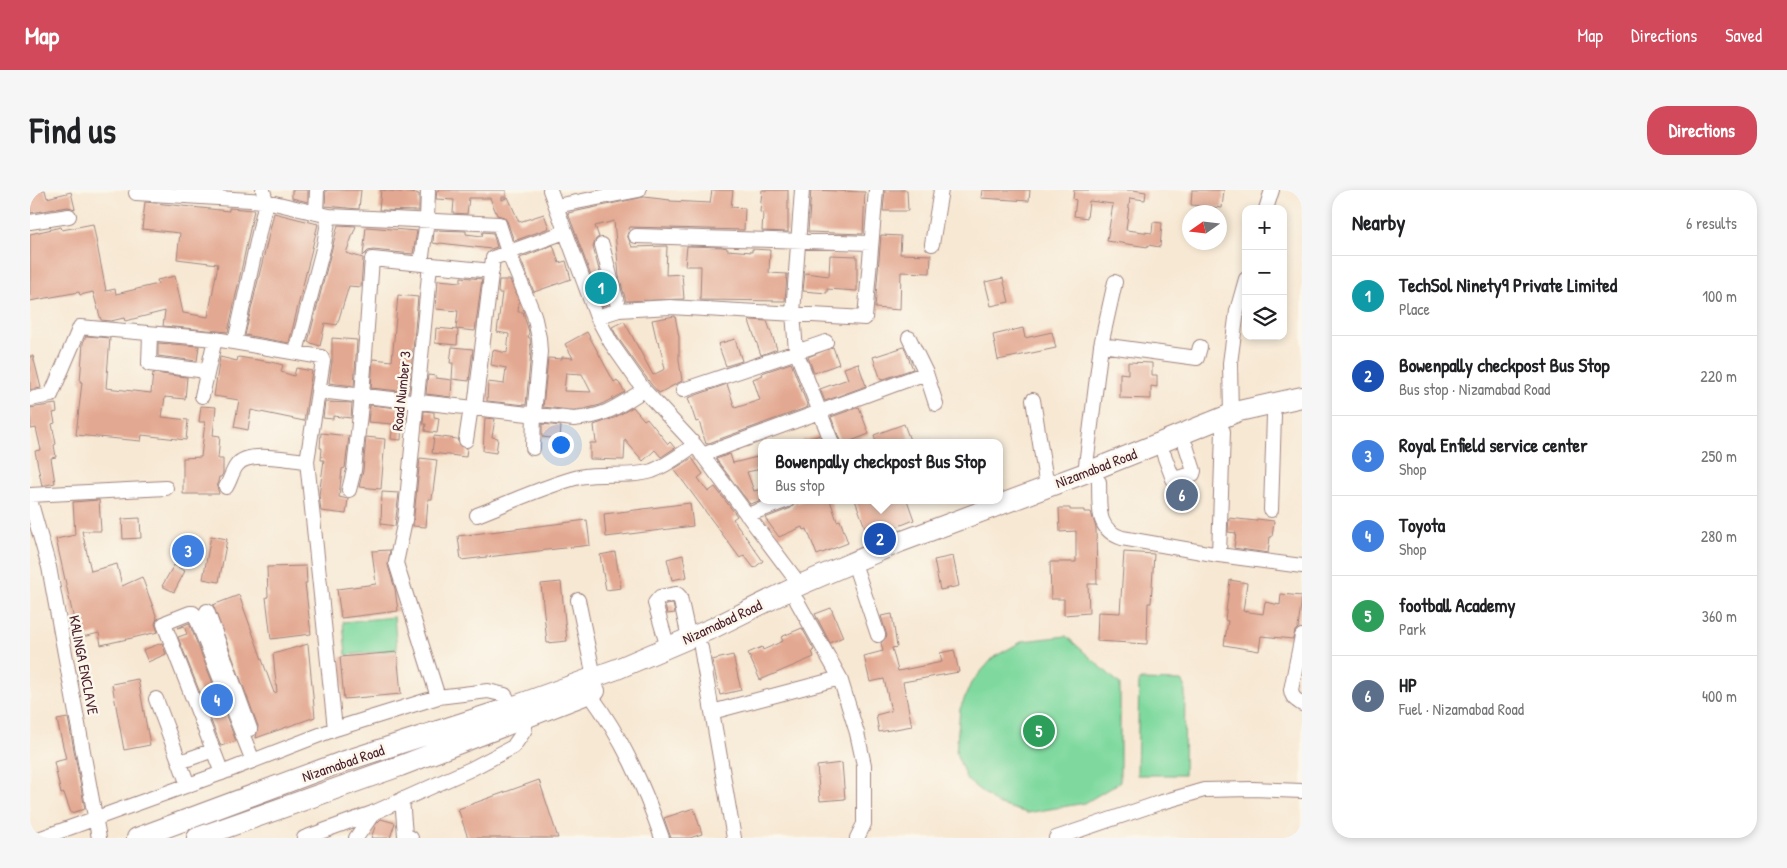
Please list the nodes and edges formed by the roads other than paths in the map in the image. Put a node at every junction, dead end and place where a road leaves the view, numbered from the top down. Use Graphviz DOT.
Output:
graph roads {
  1 [pos="317,190"];
  2 [pos="428,190"];
  3 [pos="550,190"];
  4 [pos="639,190"];
  5 [pos="802,190"];
  6 [pos="876,190"];
  7 [pos="941,190"];
  8 [pos="1272,190"];
  9 [pos="136,193"];
  10 [pos="205,194"];
  11 [pos="265,196"];
  12 [pos="1267,205"];
  13 [pos="556,206"];
  14 [pos="322,214"];
  15 [pos="70,216"];
  16 [pos="427,220"];
  17 [pos="30,222"];
  18 [pos="565,232"];
  19 [pos="636,236"];
  20 [pos="799,240"];
  21 [pos="871,243"];
  22 [pos="932,244"];
  23 [pos="602,245"];
  24 [pos="508,252"];
  25 [pos="426,264"];
  26 [pos="492,271"];
  27 [pos="1114,282"];
  28 [pos="1242,293"];
  29 [pos="619,310"];
  30 [pos="794,313"];
  31 [pos="597,317"];
  32 [pos="150,334"];
  33 [pos="909,338"];
  34 [pos="214,339"];
  35 [pos="235,342"];
  36 [pos="826,342"];
  37 [pos="1101,344"];
  38 [pos="1200,347"];
  39 [pos="796,350"];
  40 [pos="296,352"];
  41 [pos="207,371"];
  42 [pos="926,373"];
  43 [pos="319,390"];
  44 [pos="644,390"];
  45 [pos="683,390"];
  46 [pos="362,395"];
  47 [pos="202,396"];
  48 [pos="1302,397"];
  49 [pos="30,399"];
  50 [pos="1033,400"];
  51 [pos="416,402"];
  52 [pos="936,404"];
  53 [pos="473,407"];
  54 [pos="1302,410"];
  55 [pos="820,413"];
  56 [pos="534,414"];
  57 [pos="1274,415"];
  58 [pos="1227,423"];
  59 [pos="830,439"];
  60 [pos="466,440"];
  61 [pos="1186,446"];
  62 [pos="533,448"];
  63 [pos="698,450"];
  64 [pos="1164,455"];
  65 [pos="307,461"];
  66 [pos="1092,477"];
  67 [pos="226,487"];
  68 [pos="1047,487"];
  69 [pos="166,488"];
  70 [pos="349,490"];
  71 [pos="30,495"];
  72 [pos="30,500"];
  73 [pos="1003,503"];
  74 [pos="776,504"];
  75 [pos="1002,504"];
  76 [pos="1271,510"];
  77 [pos="747,514"];
  78 [pos="477,515"];
  79 [pos="1220,555"];
  80 [pos="1302,566"];
  81 [pos="858,572"];
  82 [pos="798,593"];
  83 [pos="578,600"];
  84 [pos="207,611"];
  85 [pos="878,635"];
  86 [pos="1302,636"];
  87 [pos="695,643"];
  88 [pos="668,648"];
  89 [pos="336,660"];
  90 [pos="840,678"];
  91 [pos="591,685"];
  92 [pos="438,696"];
  93 [pos="156,699"];
  94 [pos="1302,704"];
  95 [pos="520,712"];
  96 [pos="712,712"];
  97 [pos="340,727"];
  98 [pos="208,752"];
  99 [pos="256,760"];
  100 [pos="180,762"];
  101 [pos="222,773"];
  102 [pos="188,785"];
  103 [pos="1302,791"];
  104 [pos="402,800"];
  105 [pos="374,812"];
  106 [pos="96,817"];
  107 [pos="41,838"];
  108 [pos="100,838"];
  109 [pos="137,838"];
  110 [pos="197,838"];
  111 [pos="304,838"];
  112 [pos="356,838"];
  113 [pos="411,838"];
  114 [pos="662,838"];
  115 [pos="734,838"];
  116 [pos="857,838"];
  117 [pos="1056,838"];
  1 -- 14 [label="street"];
  2 -- 16 [label="street, Road Number 3"];
  3 -- 13 [label="street"];
  4 -- 13 [label="street"];
  5 -- 20 [label="street"];
  6 -- 21 [label="street"];
  7 -- 22 [label="street"];
  8 -- 12 [label="street"];
  9 -- 10 [label="street"];
  10 -- 11 [label="street"];
  11 -- 14 [label="street"];
  11 -- 35 [label="street"];
  13 -- 18 [label="street"];
  14 -- 16 [label="street"];
  14 -- 40 [label="street"];
  15 -- 17 [label="street"];
  16 -- 24 [label="street"];
  16 -- 25 [label="street, Road Number 3"];
  18 -- 24 [label="street"];
  18 -- 31 [label="street"];
  19 -- 20 [label="street"];
  20 -- 21 [label="street"];
  20 -- 30 [label="street"];
  21 -- 30 [label="street"];
  23 -- 29 [label="street"];
  24 -- 26 [label="street"];
  24 -- 56 [label="street"];
  25 -- 26 [label="street"];
  25 -- 46 [label="street"];
  25 -- 51 [label="street, Road Number 3"];
  26 -- 53 [label="street"];
  27 -- 37 [label="street"];
  28 -- 58 [label="street"];
  29 -- 30 [label="street"];
  29 -- 31 [label="street"];
  30 -- 39 [label="street"];
  31 -- 44 [label="street"];
  32 -- 34 [label="street"];
  32 -- 41 [label="street"];
  32 -- 49 [label="street"];
  33 -- 42 [label="street"];
  34 -- 35 [label="street"];
  34 -- 41 [label="street"];
  35 -- 40 [label="street"];
  36 -- 39 [label="street"];
  37 -- 38 [label="street"];
  37 -- 66 [label="street"];
  39 -- 45 [label="street"];
  39 -- 55 [label="street"];
  40 -- 43 [label="street"];
  41 -- 47 [label="street"];
  42 -- 52 [label="street"];
  42 -- 55 [label="street"];
  43 -- 46 [label="street"];
  43 -- 65 [label="street"];
  44 -- 56 [label="street"];
  44 -- 63 [label="street"];
  46 -- 51 [label="street"];
  46 -- 70 [label="street"];
  48 -- 58 [label="highway, Nizamabad Road"];
  50 -- 68 [label="street"];
  51 -- 53 [label="street"];
  51 -- 92 [label="street, Road Number 3"];
  53 -- 56 [label="street"];
  53 -- 60 [label="street"];
  54 -- 57 [label="highway, Nizamabad Road"];
  55 -- 59 [label="street"];
  55 -- 63 [label="street"];
  56 -- 62 [label="street"];
  57 -- 58 [label="highway, Nizamabad Road"];
  57 -- 76 [label="street"];
  58 -- 61 [label="highway, Nizamabad Road"];
  58 -- 66 [label="highway, Nizamabad Road"];
  58 -- 79 [label="street"];
  61 -- 64 [label="highway, Nizamabad Road"];
  61 -- 64 [label="street"];
  63 -- 77 [label="street"];
  63 -- 78 [label="street"];
  64 -- 66 [label="highway, Nizamabad Road"];
  65 -- 67 [label="street"];
  65 -- 97 [label="street"];
  66 -- 68 [label="highway, Nizamabad Road"];
  66 -- 79 [label="street"];
  66 -- 81 [label="highway, Nizamabad Road"];
  68 -- 73 [label="highway, Nizamabad Road"];
  69 -- 71 [label="street"];
  72 -- 106 [label="street, KALINGA ENCLAVE"];
  74 -- 77 [label="street"];
  75 -- 82 [label="highway, Nizamabad Road"];
  77 -- 82 [label="street"];
  79 -- 80 [label="street"];
  81 -- 82 [label="highway, Nizamabad Road"];
  81 -- 85 [label="street"];
  82 -- 87 [label="highway, Nizamabad Road"];
  82 -- 90 [label="street"];
  83 -- 91 [label="street"];
  84 -- 99 [label="street"];
  86 -- 94 [label="street"];
  87 -- 88 [label="highway, Nizamabad Road"];
  87 -- 88 [label="street"];
  87 -- 91 [label="highway, Nizamabad Road"];
  87 -- 96 [label="street"];
  88 -- 91 [label="highway, Nizamabad Road"];
  89 -- 97 [label="street"];
  90 -- 96 [label="street"];
  90 -- 116 [label="street"];
  91 -- 95 [label="highway, Nizamabad Road"];
  91 -- 114 [label="street"];
  92 -- 95 [label="street"];
  92 -- 97 [label="street"];
  93 -- 100 [label="street"];
  95 -- 104 [label="street"];
  95 -- 109 [label="highway, Nizamabad Road"];
  95 -- 110 [label="highway, Nizamabad Road"];
  96 -- 115 [label="street"];
  97 -- 99 [label="street"];
  98 -- 100 [label="street"];
  99 -- 101 [label="street"];
  99 -- 101 [label="street"];
  100 -- 102 [label="street"];
  101 -- 102 [label="street"];
  102 -- 106 [label="street"];
  103 -- 117 [label="street"];
  104 -- 105 [label="street"];
  104 -- 113 [label="street"];
  105 -- 111 [label="street"];
  105 -- 112 [label="street"];
  106 -- 107 [label="street"];
  106 -- 108 [label="street, KALINGA ENCLAVE"];
}
